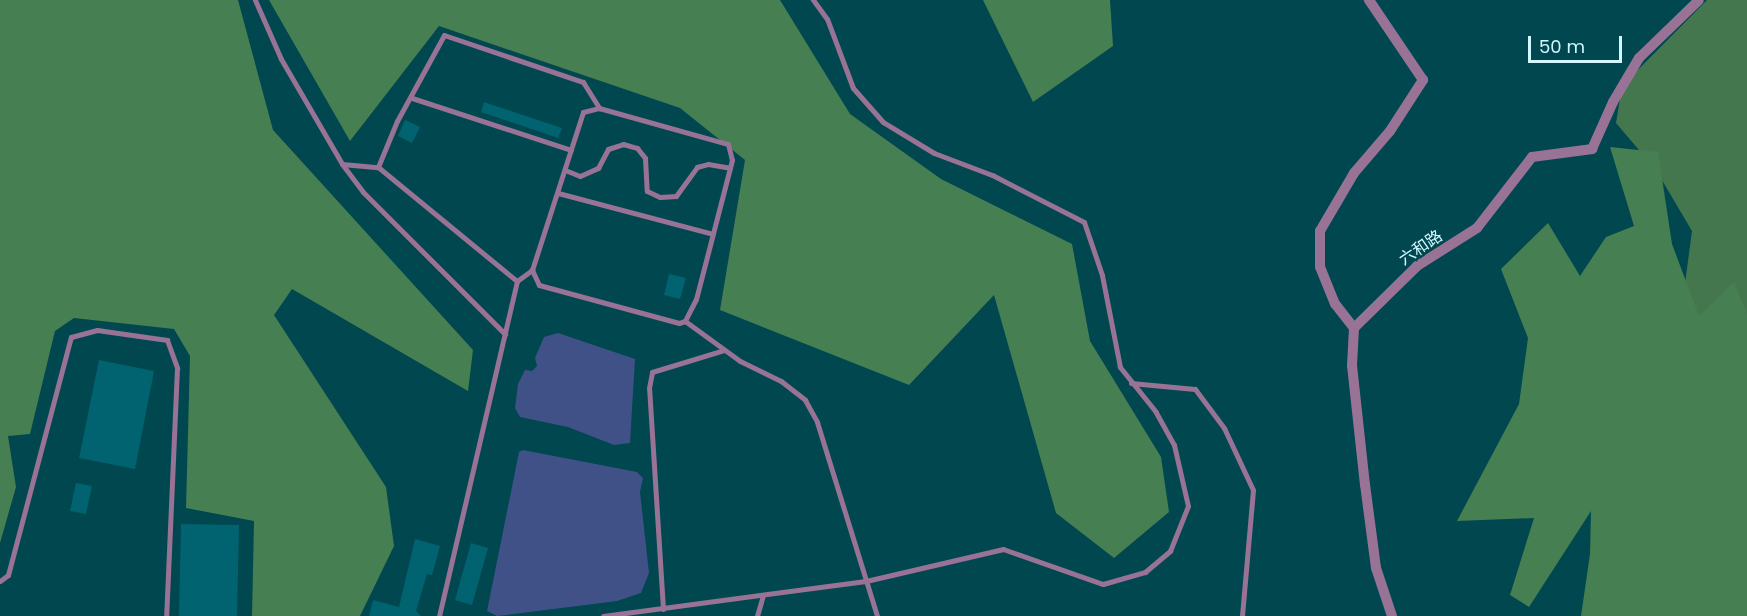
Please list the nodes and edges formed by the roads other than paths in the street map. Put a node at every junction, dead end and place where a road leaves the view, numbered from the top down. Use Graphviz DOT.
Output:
graph roads {
  1 [pos="255,0"];
  2 [pos="813,0"];
  3 [pos="1369,0"];
  4 [pos="1698,0"];
  5 [pos="412,98"];
  6 [pos="599,108"];
  7 [pos="571,150"];
  8 [pos="342,164"];
  9 [pos="378,167"];
  10 [pos="730,168"];
  11 [pos="565,170"];
  12 [pos="558,193"];
  13 [pos="713,234"];
  14 [pos="532,270"];
  15 [pos="517,281"];
  16 [pos="686,321"];
  17 [pos="1354,328"];
  18 [pos="505,334"];
  19 [pos="724,350"];
  20 [pos="1131,383"];
  21 [pos="0,581"];
  22 [pos="866,581"];
  23 [pos="763,595"];
  24 [pos="663,609"];
  25 [pos="166,616"];
  26 [pos="439,616"];
  27 [pos="603,616"];
  28 [pos="758,616"];
  29 [pos="877,616"];
  30 [pos="1242,616"];
  31 [pos="1392,616"];
  1 -- 8 [label="lane"];
  2 -- 20 [label="lane"];
  3 -- 17 [label="street"];
  4 -- 17 [label="street, 六和路"];
  5 -- 6 [label="lane"];
  5 -- 7 [label="lane"];
  5 -- 9 [label="lane"];
  6 -- 7 [label="lane"];
  6 -- 10 [label="lane"];
  7 -- 11 [label="lane"];
  8 -- 9 [label="lane"];
  8 -- 18 [label="lane"];
  9 -- 15 [label="lane"];
  10 -- 11 [label="lane"];
  10 -- 13 [label="lane"];
  11 -- 12 [label="lane"];
  12 -- 13 [label="lane"];
  12 -- 14 [label="lane"];
  13 -- 16 [label="lane"];
  14 -- 15 [label="lane"];
  14 -- 16 [label="lane"];
  15 -- 18 [label="lane"];
  16 -- 19 [label="lane"];
  17 -- 31 [label="street"];
  18 -- 26 [label="lane"];
  19 -- 22 [label="lane"];
  19 -- 24 [label="lane"];
  20 -- 22 [label="lane"];
  20 -- 30 [label="lane"];
  21 -- 25 [label="lane"];
  22 -- 23 [label="lane"];
  22 -- 29 [label="lane"];
  23 -- 24 [label="lane"];
  23 -- 28 [label="lane"];
  24 -- 27 [label="lane"];
}
